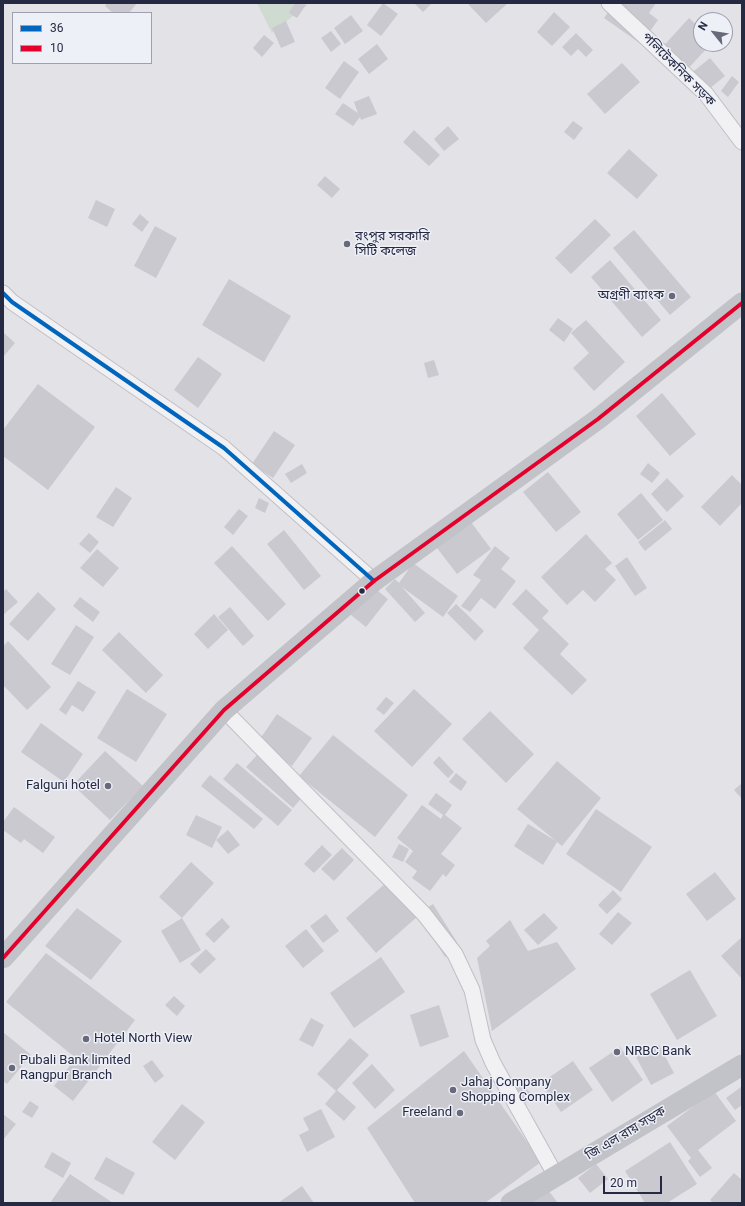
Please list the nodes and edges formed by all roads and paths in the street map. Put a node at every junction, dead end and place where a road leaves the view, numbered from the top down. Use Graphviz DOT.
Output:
graph roads {
  1 [pos="609,3"];
  2 [pos="742,142"];
  3 [pos="3,293"];
  4 [pos="742,303"];
  5 [pos="374,581"];
  6 [pos="224,710"];
  7 [pos="3,958"];
  8 [pos="742,1065"];
  9 [pos="556,1176"];
  10 [pos="511,1203"];
  1 -- 2 [label="street, পলিটেকনিক সড়ক"];
  3 -- 5 [label="street"];
  4 -- 5 [label="main road"];
  5 -- 6 [label="main road"];
  6 -- 7 [label="main road"];
  6 -- 9 [label="street"];
  8 -- 9 [label="main road, জি এল রায় সড়ক"];
  9 -- 10 [label="main road, জি এল রায় সড়ক"];
}
